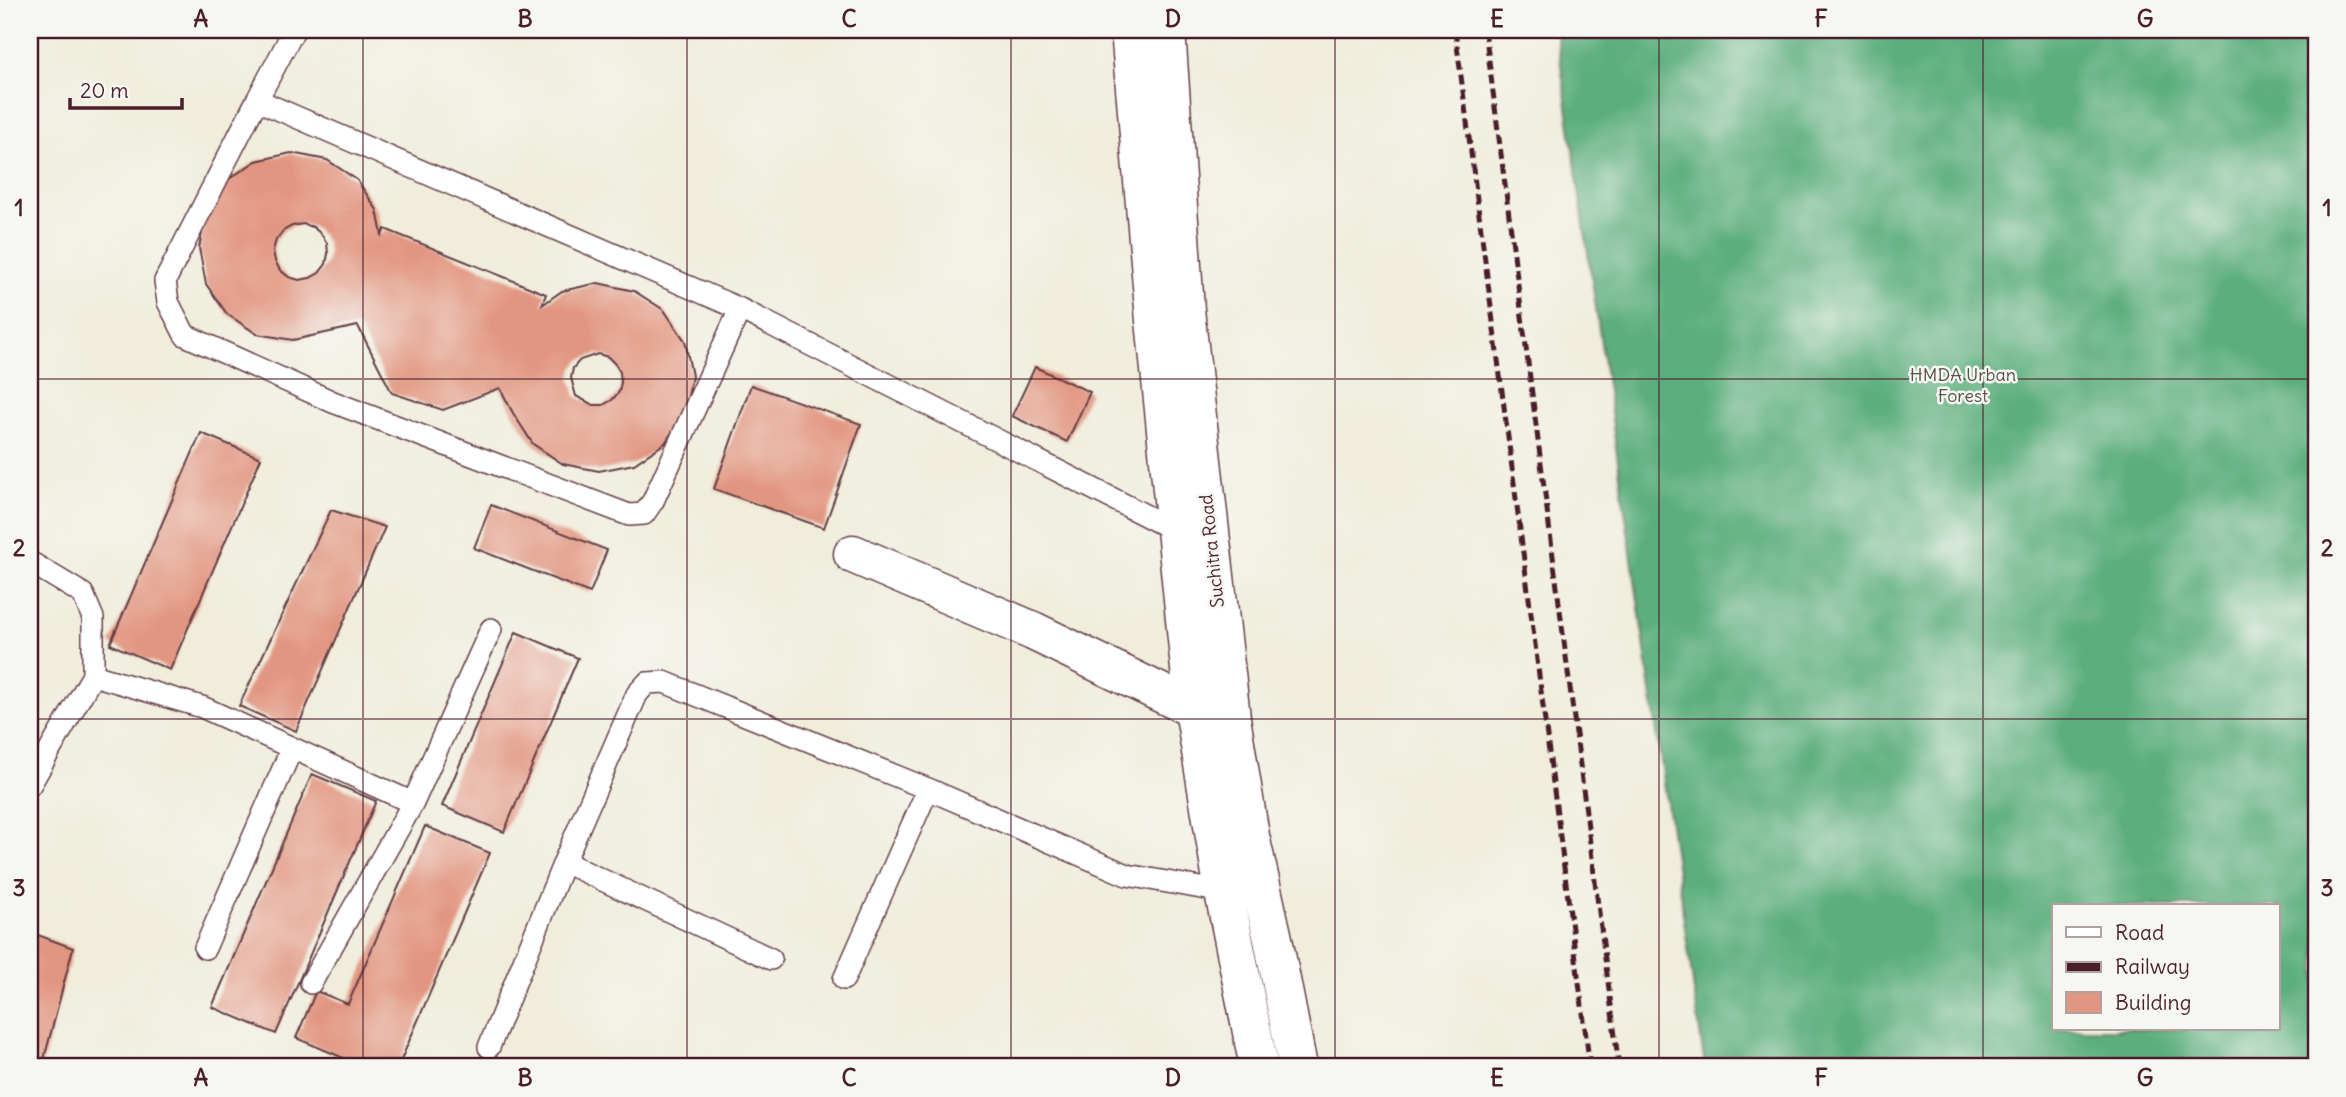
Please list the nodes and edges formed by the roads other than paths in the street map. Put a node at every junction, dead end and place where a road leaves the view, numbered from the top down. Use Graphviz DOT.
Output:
graph roads {
  1 [pos="294,30"];
  2 [pos="1130,30"];
  3 [pos="1166,30"];
  4 [pos="257,100"];
  5 [pos="740,309"];
  6 [pos="1178,532"];
  7 [pos="853,554"];
  8 [pos="30,562"];
  9 [pos="491,629"];
  10 [pos="93,675"];
  11 [pos="1194,709"];
  12 [pos="292,748"];
  13 [pos="30,785"];
  14 [pos="928,789"];
  15 [pos="413,803"];
  16 [pos="564,862"];
  17 [pos="1224,892"];
  18 [pos="205,948"];
  19 [pos="771,959"];
  20 [pos="845,979"];
  21 [pos="312,983"];
  22 [pos="489,1047"];
  23 [pos="1259,1067"];
  24 [pos="1298,1067"];
  1 -- 4 [label="lane"];
  2 -- 6 [label="main road, Suchitra Road"];
  3 -- 24 [label="main road, Suchitra Road"];
  4 -- 5 [label="lane"];
  4 -- 5 [label="lane"];
  5 -- 6 [label="lane"];
  6 -- 11 [label="main road, Suchitra Road"];
  7 -- 11 [label="main road"];
  8 -- 10 [label="lane"];
  9 -- 15 [label="lane"];
  10 -- 12 [label="lane"];
  10 -- 13 [label="lane"];
  11 -- 17 [label="main road, Suchitra Road"];
  12 -- 15 [label="lane"];
  12 -- 18 [label="lane"];
  14 -- 16 [label="lane"];
  14 -- 17 [label="lane"];
  14 -- 20 [label="lane"];
  15 -- 21 [label="lane"];
  16 -- 19 [label="lane"];
  16 -- 22 [label="lane"];
  17 -- 23 [label="main road, Suchitra Road"];
}
